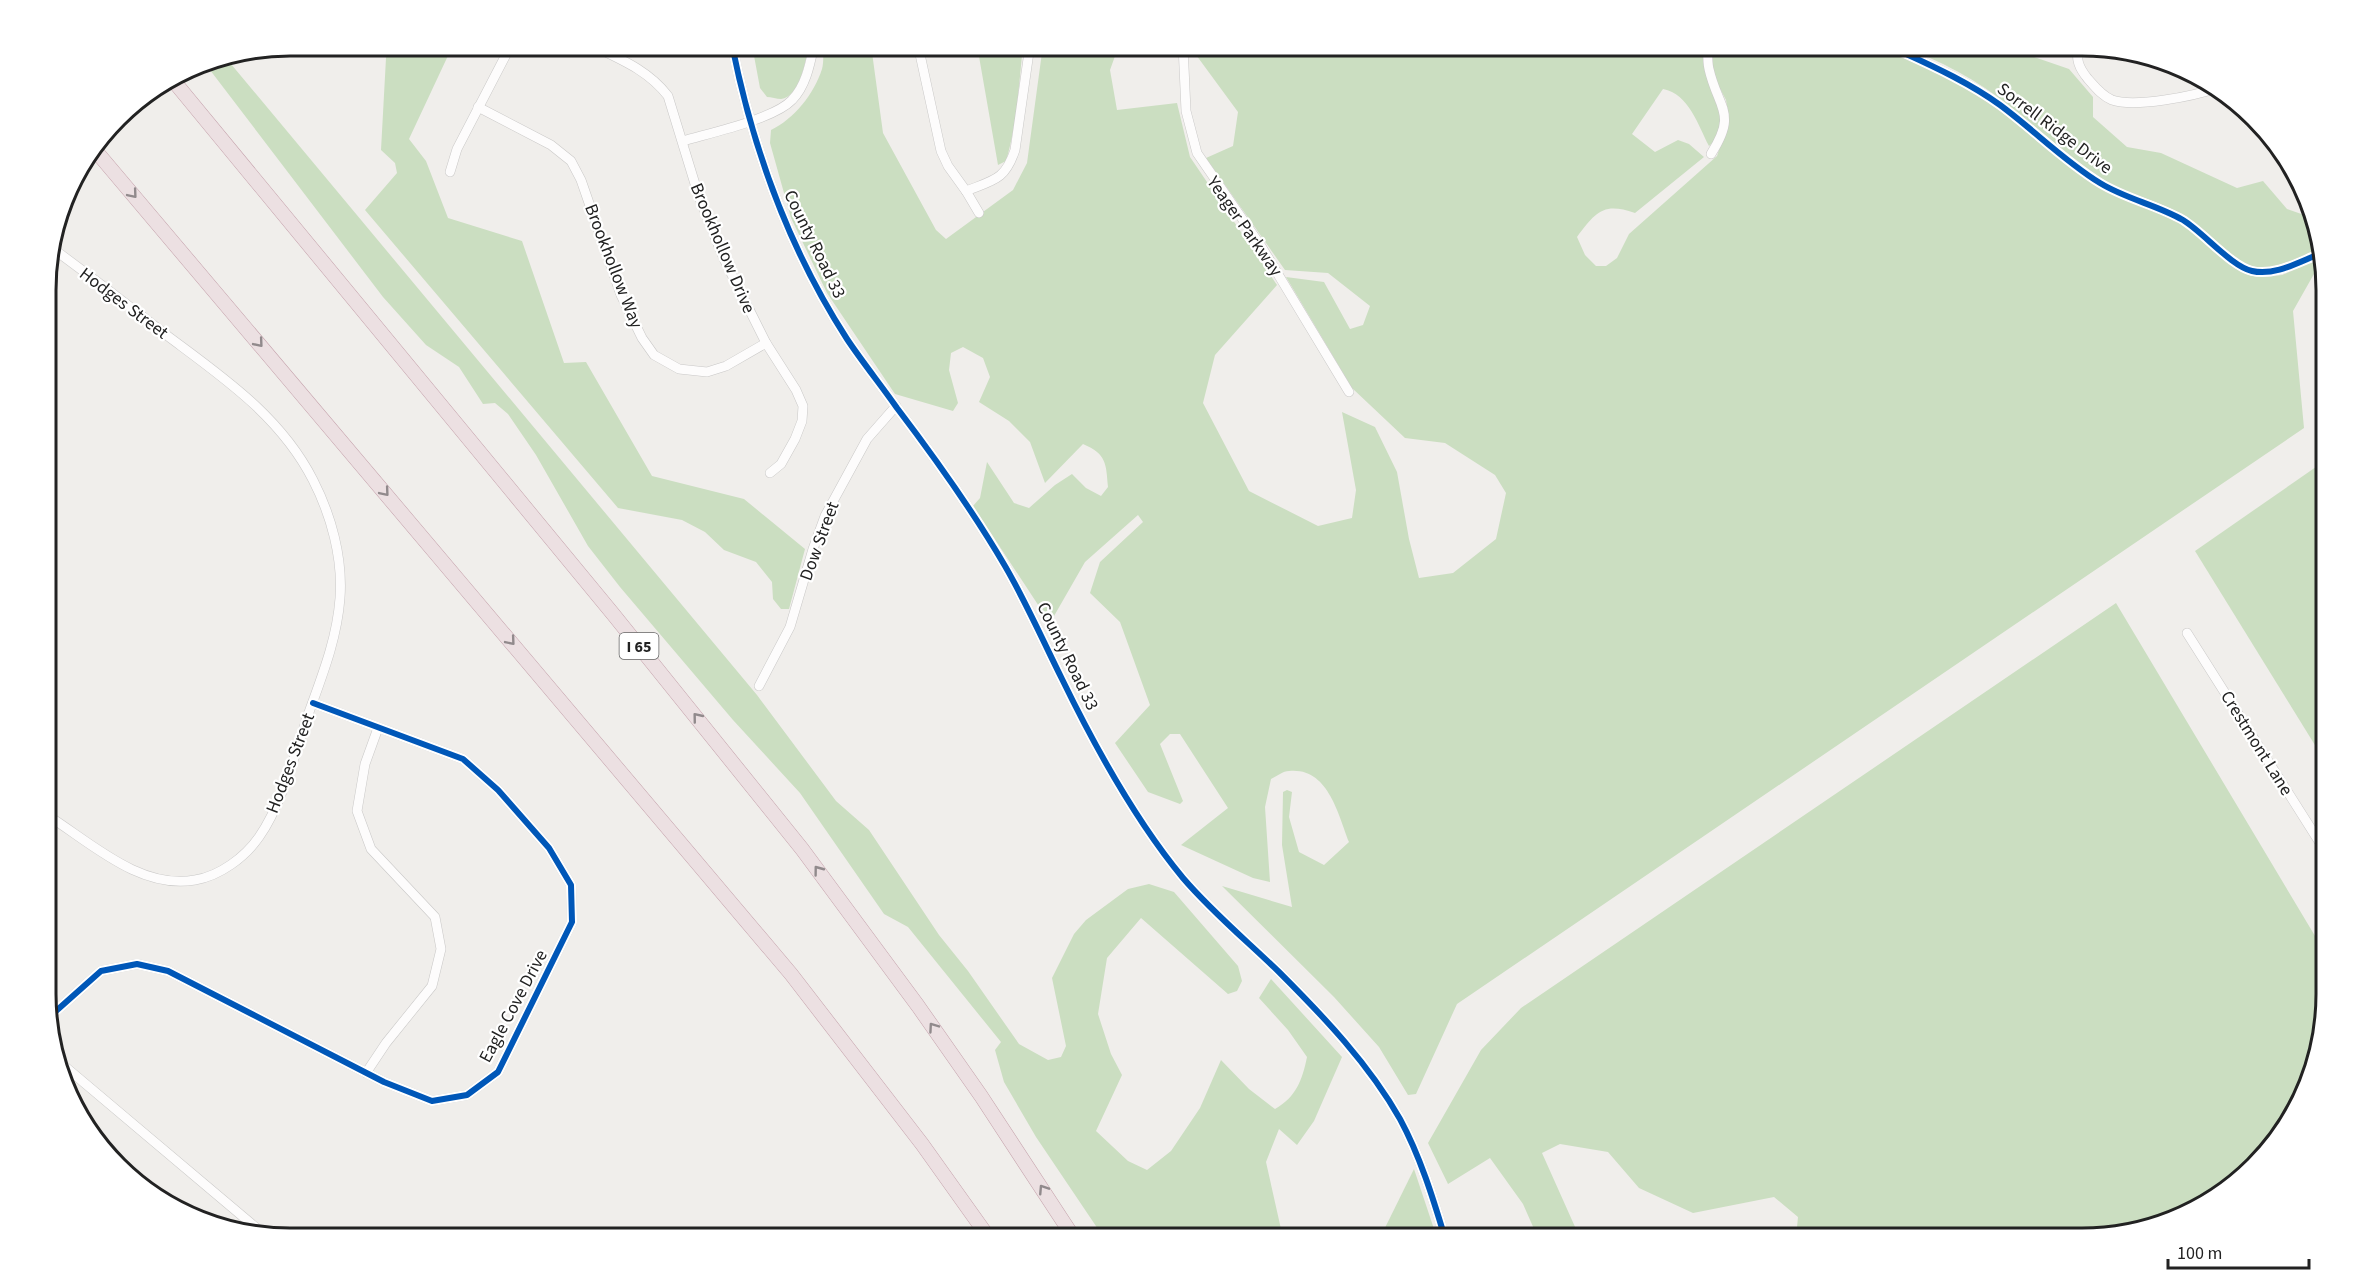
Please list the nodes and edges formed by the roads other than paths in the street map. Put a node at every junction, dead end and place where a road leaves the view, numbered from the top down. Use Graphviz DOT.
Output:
graph roads {
  1 [pos="505,56"];
  2 [pos="613,56"];
  3 [pos="735,56"];
  4 [pos="811,56"];
  5 [pos="920,56"];
  6 [pos="1028,56"];
  7 [pos="1184,56"];
  8 [pos="1708,56"];
  9 [pos="1910,56"];
  10 [pos="2078,56"];
  11 [pos="177,85"];
  12 [pos="2206,92"];
  13 [pos="478,106"];
  14 [pos="751,120"];
  15 [pos="683,141"];
  16 [pos="1711,154"];
  17 [pos="99,155"];
  18 [pos="450,172"];
  19 [pos="966,191"];
  20 [pos="979,213"];
  21 [pos="59,253"];
  22 [pos="2314,256"];
  23 [pos="766,343"];
  24 [pos="1350,392"];
  25 [pos="896,406"];
  26 [pos="770,473"];
  27 [pos="2187,633"];
  28 [pos="759,686"];
  29 [pos="313,703"];
  30 [pos="378,728"];
  31 [pos="56,820"];
  32 [pos="2316,837"];
  33 [pos="56,1011"];
  34 [pos="69,1070"];
  35 [pos="366,1073"];
  36 [pos="252,1224"];
  37 [pos="982,1228"];
  38 [pos="1067,1228"];
  39 [pos="1442,1228"];
  1 -- 13 [label="street"];
  2 -- 15 [label="street, Brookhollow Drive"];
  3 -- 14 [label="street, County Road 33"];
  4 -- 14 [label="street"];
  5 -- 19 [label="street"];
  6 -- 19 [label="street"];
  7 -- 24 [label="street, Yeager Parkway"];
  8 -- 16 [label="street"];
  9 -- 22 [label="street, Sorrell Ridge Drive"];
  10 -- 12 [label="street"];
  38 -- 11 [label="highway, I 65, one-way"];
  13 -- 18 [label="street"];
  13 -- 23 [label="street, Brookhollow Way"];
  14 -- 15 [label="street"];
  14 -- 25 [label="street, County Road 33"];
  15 -- 23 [label="street, Brookhollow Drive"];
  17 -- 37 [label="highway, one-way"];
  19 -- 20 [label="street"];
  21 -- 29 [label="street, Hodges Street"];
  23 -- 26 [label="street, Brookhollow Drive"];
  25 -- 28 [label="street, Dow Street"];
  25 -- 39 [label="street, County Road 33"];
  27 -- 32 [label="street, Crestmont Lane"];
  29 -- 30 [label="street, Eagle Cove Drive"];
  29 -- 31 [label="street, Hodges Street"];
  30 -- 35 [label="street"];
  30 -- 35 [label="street, Eagle Cove Drive"];
  33 -- 35 [label="street, Eagle Cove Drive"];
  34 -- 36 [label="street"];
}
